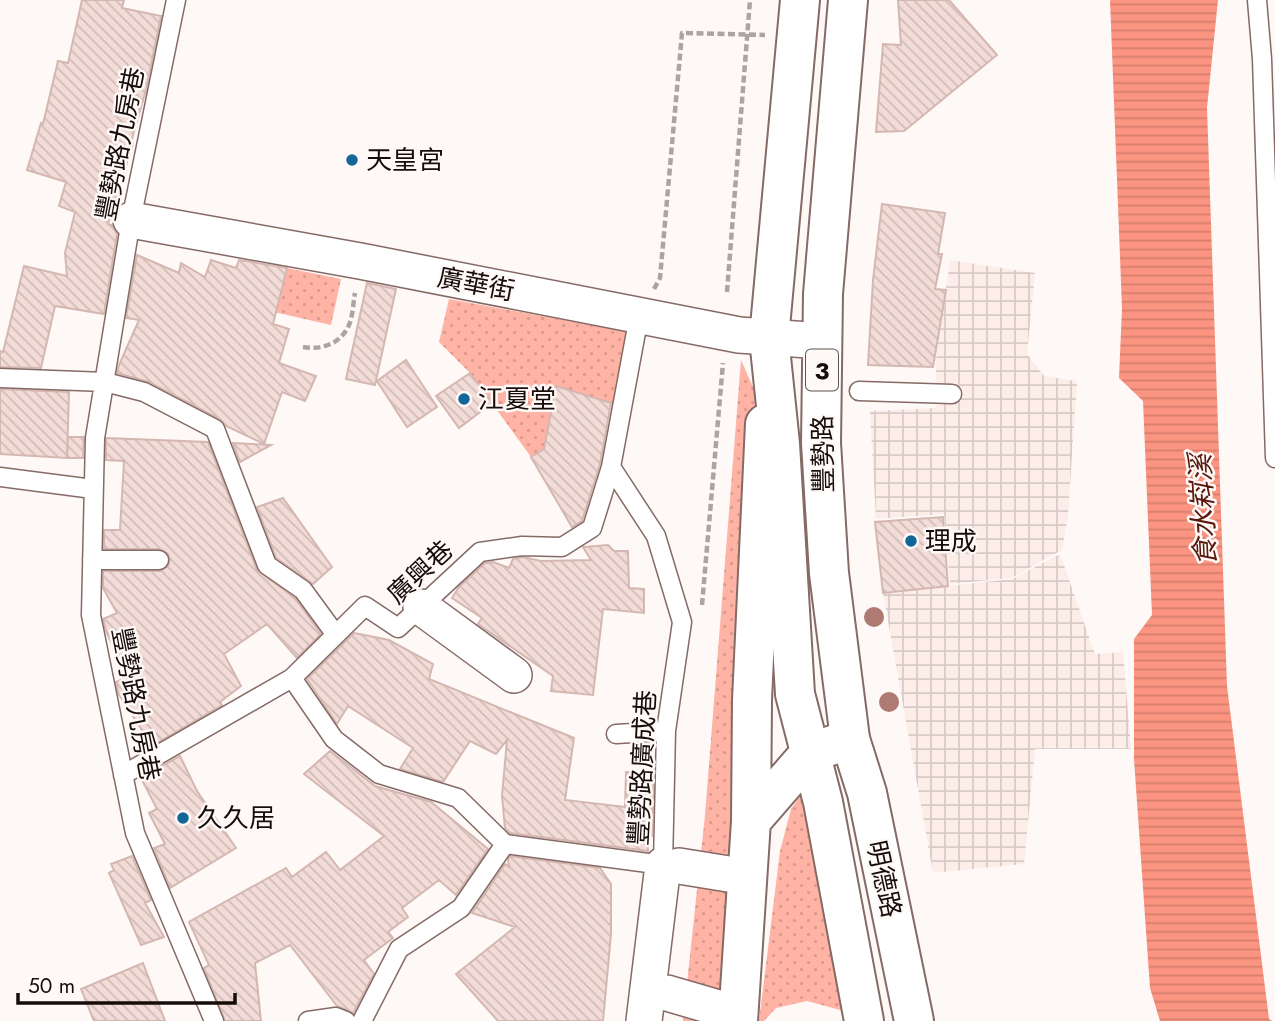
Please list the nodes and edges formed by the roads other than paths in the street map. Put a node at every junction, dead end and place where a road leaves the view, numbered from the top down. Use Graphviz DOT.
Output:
graph roads {
  1 [pos="176,0"];
  2 [pos="848,0"];
  3 [pos="1257,0"];
  4 [pos="798,17"];
  5 [pos="131,220"];
  6 [pos="639,316"];
  7 [pos="769,338"];
  8 [pos="821,341"];
  9 [pos="0,378"];
  10 [pos="105,382"];
  11 [pos="859,391"];
  12 [pos="952,394"];
  13 [pos="1275,458"];
  14 [pos="611,467"];
  15 [pos="0,477"];
  16 [pos="93,489"];
  17 [pos="92,560"];
  18 [pos="159,560"];
  19 [pos="421,607"];
  20 [pos="335,635"];
  21 [pos="514,675"];
  22 [pos="292,678"];
  23 [pos="666,731"];
  24 [pos="616,734"];
  25 [pos="850,739"];
  26 [pos="810,753"];
  27 [pos="123,775"];
  28 [pos="751,821"];
  29 [pos="505,844"];
  30 [pos="671,865"];
  31 [pos="747,877"];
  32 [pos="662,983"];
  33 [pos="738,1018"];
  34 [pos="214,1021"];
  35 [pos="308,1021"];
  36 [pos="346,1021"];
  37 [pos="362,1021"];
  38 [pos="644,1021"];
  39 [pos="864,1021"];
  40 [pos="914,1021"];
  1 -- 5 [label="lane, 豐勢路九房巷"];
  2 -- 8 [label="main road, 豐勢路 / 3"];
  3 -- 13 [label="lane"];
  4 -- 7 [label="main road, 豐勢路 / 3"];
  5 -- 6 [label="street, 廣華街"];
  5 -- 10 [label="lane, 豐勢路九房巷"];
  6 -- 7 [label="street, 廣華街"];
  6 -- 14 [label="lane, 廣興巷"];
  7 -- 8 [label="street, 廣華街"];
  7 -- 26 [label="main road, 豐勢路 / 3"];
  7 -- 28 [label="main road, 豐勢路"];
  8 -- 25 [label="main road, 豐勢路 / 3"];
  9 -- 10 [label="lane"];
  10 -- 16 [label="lane, 豐勢路九房巷"];
  10 -- 20 [label="lane"];
  11 -- 12 [label="lane"];
  14 -- 19 [label="lane, 廣興巷"];
  14 -- 23 [label="lane, 豐勢路廣成巷"];
  15 -- 16 [label="lane"];
  16 -- 17 [label="lane, 豐勢路九房巷"];
  17 -- 18 [label="lane"];
  17 -- 27 [label="lane, 豐勢路九房巷"];
  19 -- 20 [label="lane, 廣興巷"];
  19 -- 21 [label="street"];
  20 -- 22 [label="lane, 廣興巷"];
  22 -- 27 [label="lane, 廣興巷"];
  22 -- 29 [label="lane"];
  23 -- 24 [label="lane"];
  23 -- 30 [label="lane, 豐勢路廣成巷"];
  25 -- 26 [label="main road"];
  25 -- 40 [label="main road, 明德路 / 3"];
  26 -- 28 [label="main road"];
  26 -- 39 [label="main road, 明德路 / 3"];
  27 -- 34 [label="lane, 豐勢路九房巷"];
  28 -- 31 [label="main road, 豐勢路"];
  29 -- 30 [label="lane, 豐勢路廣成巷"];
  29 -- 37 [label="lane"];
  30 -- 31 [label="street"];
  30 -- 32 [label="street"];
  31 -- 33 [label="main road, 豐勢路"];
  32 -- 33 [label="street"];
  32 -- 38 [label="street"];
  35 -- 36 [label="lane"];
}
